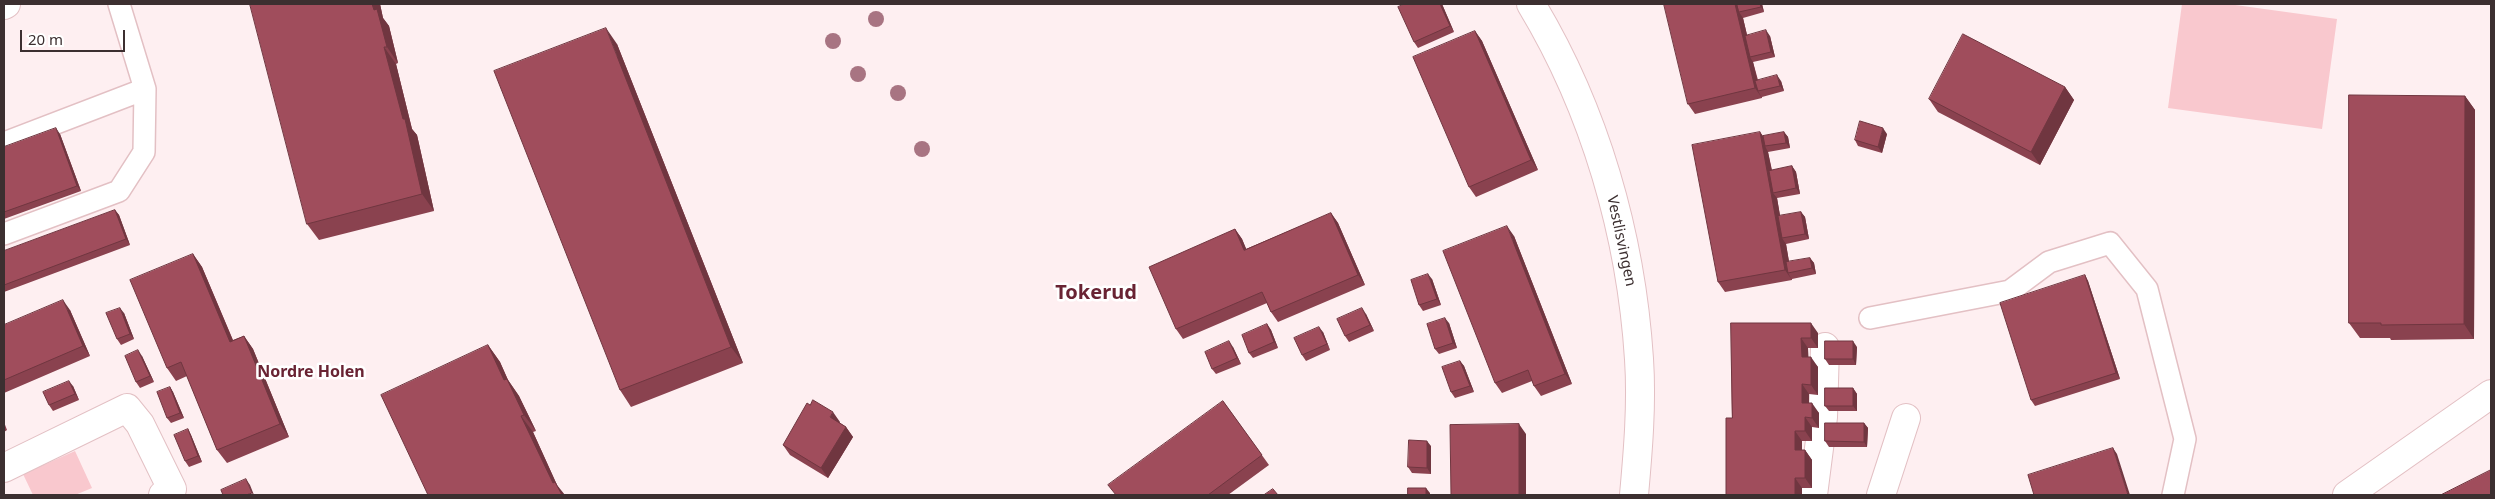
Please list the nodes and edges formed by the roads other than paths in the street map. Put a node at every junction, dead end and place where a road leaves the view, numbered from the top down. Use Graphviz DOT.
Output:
graph roads {
  1 [pos="119,4"];
  2 [pos="1531,4"];
  3 [pos="145,90"];
  4 [pos="4,143"];
  5 [pos="4,234"];
  6 [pos="1870,318"];
  7 [pos="1825,347"];
  8 [pos="2491,394"];
  9 [pos="1906,418"];
  10 [pos="4,468"];
  11 [pos="164,495"];
  12 [pos="1634,495"];
  13 [pos="1813,495"];
  14 [pos="1881,495"];
  15 [pos="2173,495"];
  16 [pos="2346,495"];
  1 -- 3 [label="lane"];
  2 -- 12 [label="street, Vestlisvingen"];
  3 -- 4 [label="lane"];
  3 -- 5 [label="lane"];
  6 -- 15 [label="lane"];
  7 -- 13 [label="street"];
  8 -- 16 [label="street"];
  9 -- 14 [label="street"];
  10 -- 11 [label="street"];
}
